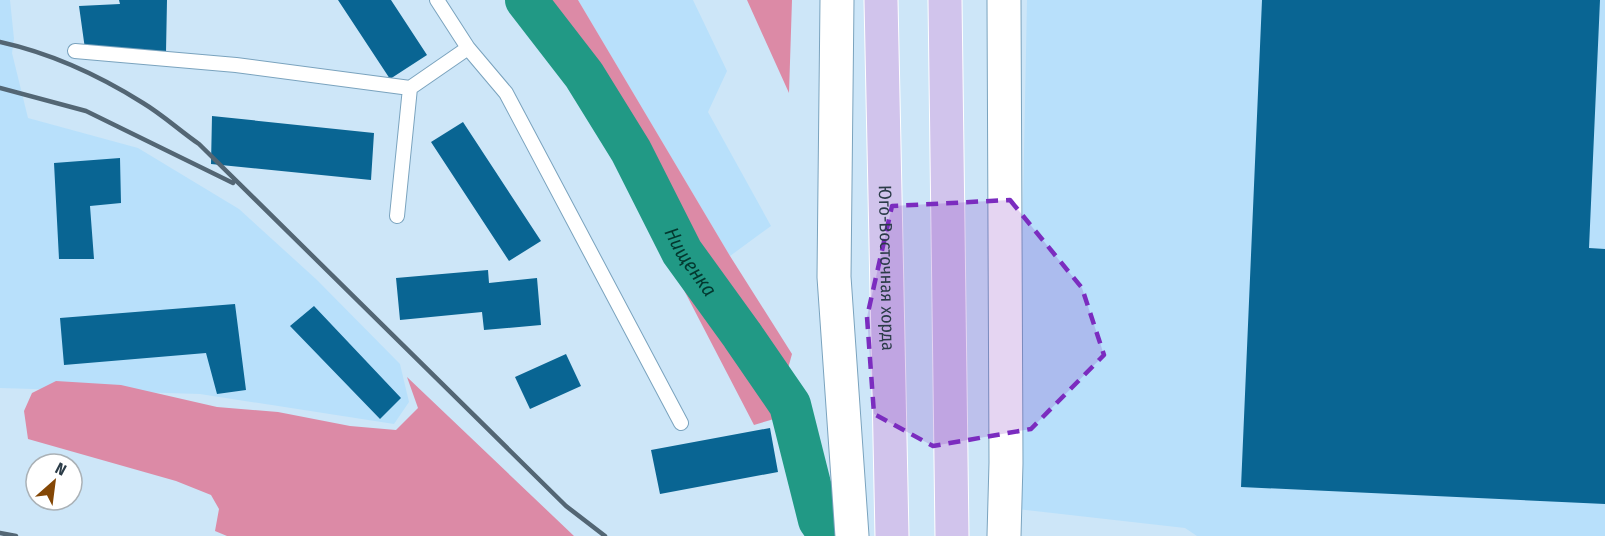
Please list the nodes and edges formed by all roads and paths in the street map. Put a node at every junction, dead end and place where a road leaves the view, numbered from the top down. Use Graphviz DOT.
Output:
graph roads {
  1 [pos="437,0"];
  2 [pos="837,0"];
  3 [pos="881,0"];
  4 [pos="945,0"];
  5 [pos="1004,0"];
  6 [pos="468,48"];
  7 [pos="75,51"];
  8 [pos="410,88"];
  9 [pos="397,216"];
  10 [pos="681,423"];
  11 [pos="852,536"];
  12 [pos="892,536"];
  13 [pos="952,536"];
  14 [pos="1004,536"];
  1 -- 6 [label="lane"];
  2 -- 11 [label="street"];
  3 -- 12 [label="main road, Юго-Восточная хорда"];
  4 -- 13 [label="main road"];
  5 -- 14 [label="street"];
  6 -- 8 [label="lane"];
  6 -- 10 [label="lane"];
  7 -- 8 [label="lane"];
  8 -- 9 [label="lane"];
}
